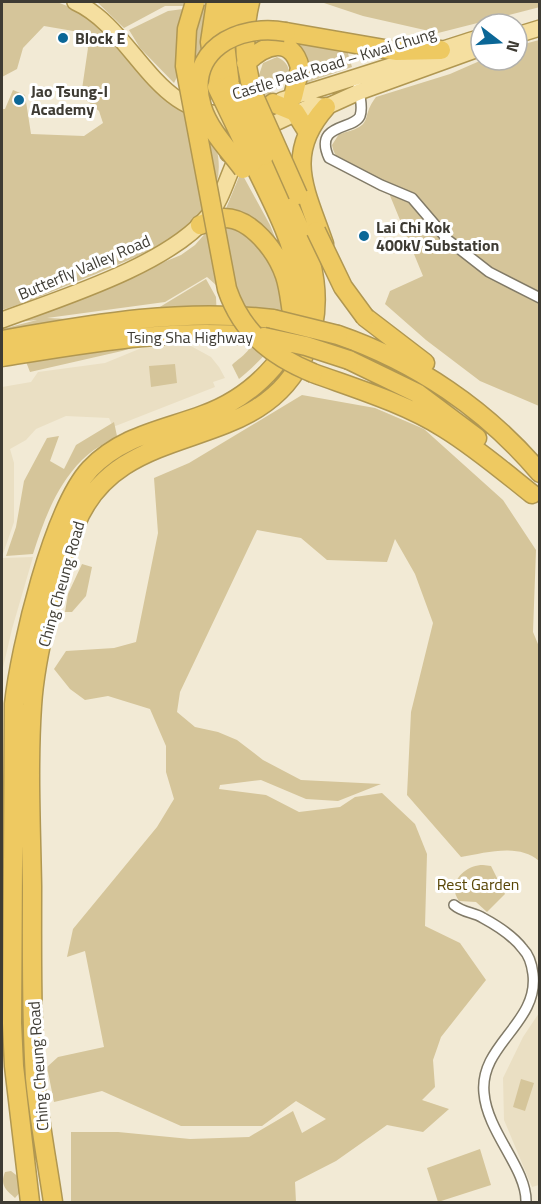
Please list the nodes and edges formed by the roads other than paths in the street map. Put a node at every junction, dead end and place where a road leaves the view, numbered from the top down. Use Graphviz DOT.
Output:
graph roads {
  1 [pos="75,2"];
  2 [pos="195,2"];
  3 [pos="216,2"];
  4 [pos="232,2"];
  5 [pos="250,2"];
  6 [pos="469,41"];
  7 [pos="441,50"];
  8 [pos="469,52"];
  9 [pos="246,63"];
  10 [pos="357,76"];
  11 [pos="224,86"];
  12 [pos="359,92"];
  13 [pos="273,103"];
  14 [pos="294,105"];
  15 [pos="326,107"];
  16 [pos="202,110"];
  17 [pos="307,131"];
  18 [pos="253,162"];
  19 [pos="224,189"];
  20 [pos="200,225"];
  21 [pos="540,298"];
  22 [pos="2,320"];
  23 [pos="304,332"];
  24 [pos="2,340"];
  25 [pos="2,357"];
  26 [pos="539,472"];
  27 [pos="536,500"];
  28 [pos="454,905"];
  29 [pos="30,1203"];
  30 [pos="53,1203"];
  31 [pos="526,1203"];
  1 -- 16 [label="main road"];
  2 -- 27 [label="highway, bridge"];
  3 -- 11 [label="highway, Ching Cheung Road"];
  4 -- 11 [label="highway, Ching Cheung Road"];
  5 -- 9 [label="highway"];
  6 -- 7 [label="main road, Castle Peak Road – Kwai Chung"];
  7 -- 10 [label="main road, Castle Peak Road – Kwai Chung"];
  7 -- 18 [label="highway, bridge"];
  8 -- 12 [label="main road, Castle Peak Road – Kwai Chung"];
  9 -- 14 [label="highway"];
  9 -- 26 [label="highway, bridge"];
  10 -- 12 [label="street"];
  10 -- 14 [label="main road, Castle Peak Road – Kwai Chung"];
  11 -- 18 [label="highway, Ching Cheung Road, bridge"];
  12 -- 15 [label="main road, Castle Peak Road – Kwai Chung"];
  12 -- 21 [label="street"];
  13 -- 14 [label="highway"];
  13 -- 16 [label="main road, Castle Peak Road – Kwai Chung"];
  14 -- 15 [label="main road, Castle Peak Road – Kwai Chung"];
  14 -- 17 [label="highway"];
  14 -- 19 [label="main road, Castle Peak Road – Kwai Chung"];
  15 -- 17 [label="highway"];
  16 -- 19 [label="main road"];
  17 -- 23 [label="highway"];
  18 -- 23 [label="highway, Ching Cheung Road"];
  18 -- 23 [label="highway, Ching Cheung Road"];
  19 -- 20 [label="main road, Butterfly Valley Road"];
  20 -- 22 [label="main road, Butterfly Valley Road"];
  20 -- 23 [label="highway"];
  23 -- 29 [label="highway, Ching Cheung Road, bridge"];
  23 -- 30 [label="highway, Ching Cheung Road"];
  24 -- 26 [label="highway, Tsing Sha Highway, bridge"];
  25 -- 27 [label="highway, Tsing Sha Highway, bridge"];
  28 -- 31 [label="street"];
}
